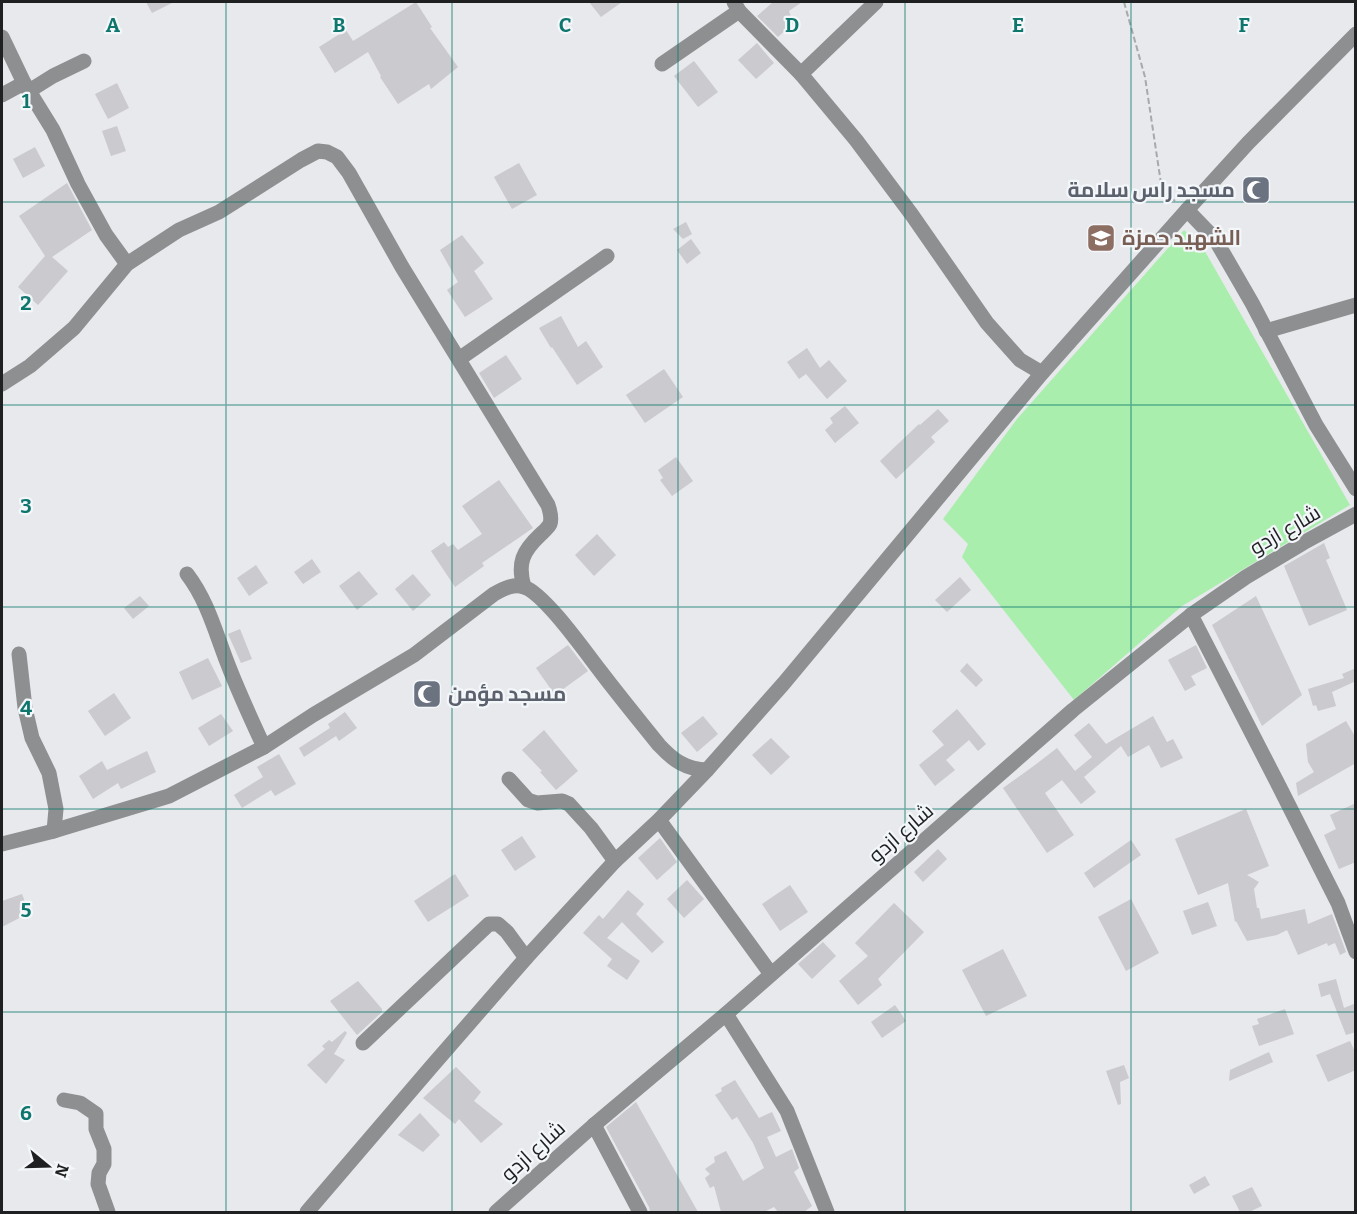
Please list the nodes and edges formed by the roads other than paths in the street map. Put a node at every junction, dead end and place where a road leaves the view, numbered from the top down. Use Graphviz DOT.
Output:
graph roads {
  1 [pos="876,2"];
  2 [pos="736,6"];
  3 [pos="1356,34"];
  4 [pos="2,37"];
  5 [pos="84,61"];
  6 [pos="662,64"];
  7 [pos="801,74"];
  8 [pos="26,87"];
  9 [pos="2,95"];
  10 [pos="1187,210"];
  11 [pos="607,255"];
  12 [pos="127,264"];
  13 [pos="1356,305"];
  14 [pos="1266,331"];
  15 [pos="459,359"];
  16 [pos="1042,373"];
  17 [pos="2,384"];
  18 [pos="1356,489"];
  19 [pos="1356,514"];
  20 [pos="187,574"];
  21 [pos="524,587"];
  22 [pos="1191,615"];
  23 [pos="19,654"];
  24 [pos="264,747"];
  25 [pos="707,770"];
  26 [pos="508,779"];
  27 [pos="658,820"];
  28 [pos="54,831"];
  29 [pos="2,844"];
  30 [pos="615,861"];
  31 [pos="1356,952"];
  32 [pos="526,958"];
  33 [pos="771,974"];
  34 [pos="726,1014"];
  35 [pos="363,1043"];
  36 [pos="64,1100"];
  37 [pos="594,1125"];
  38 [pos="108,1212"];
  39 [pos="307,1212"];
  40 [pos="496,1212"];
  41 [pos="640,1212"];
  42 [pos="826,1212"];
  1 -- 7 [label="street"];
  2 -- 6 [label="street"];
  2 -- 7 [label="street"];
  3 -- 10 [label="street"];
  4 -- 8 [label="street"];
  5 -- 8 [label="street"];
  7 -- 16 [label="street"];
  8 -- 9 [label="street"];
  8 -- 12 [label="street"];
  10 -- 14 [label="street"];
  10 -- 16 [label="street"];
  11 -- 15 [label="street"];
  12 -- 15 [label="street"];
  12 -- 17 [label="street"];
  13 -- 14 [label="street"];
  14 -- 18 [label="street"];
  15 -- 21 [label="street"];
  16 -- 25 [label="street"];
  19 -- 22 [label="street, شارع ازدو"];
  20 -- 24 [label="street"];
  21 -- 24 [label="street"];
  21 -- 25 [label="street"];
  22 -- 31 [label="street"];
  22 -- 33 [label="street, شارع ازدو"];
  23 -- 28 [label="street"];
  24 -- 28 [label="street"];
  25 -- 27 [label="street"];
  26 -- 30 [label="street"];
  27 -- 30 [label="street"];
  27 -- 33 [label="street"];
  28 -- 29 [label="street"];
  30 -- 32 [label="street"];
  32 -- 35 [label="street"];
  32 -- 39 [label="street"];
  33 -- 34 [label="street, شارع ازدو"];
  34 -- 37 [label="street, شارع ازدو"];
  34 -- 42 [label="street"];
  36 -- 38 [label="street"];
  37 -- 40 [label="street, شارع ازدو"];
  37 -- 41 [label="street"];
}
